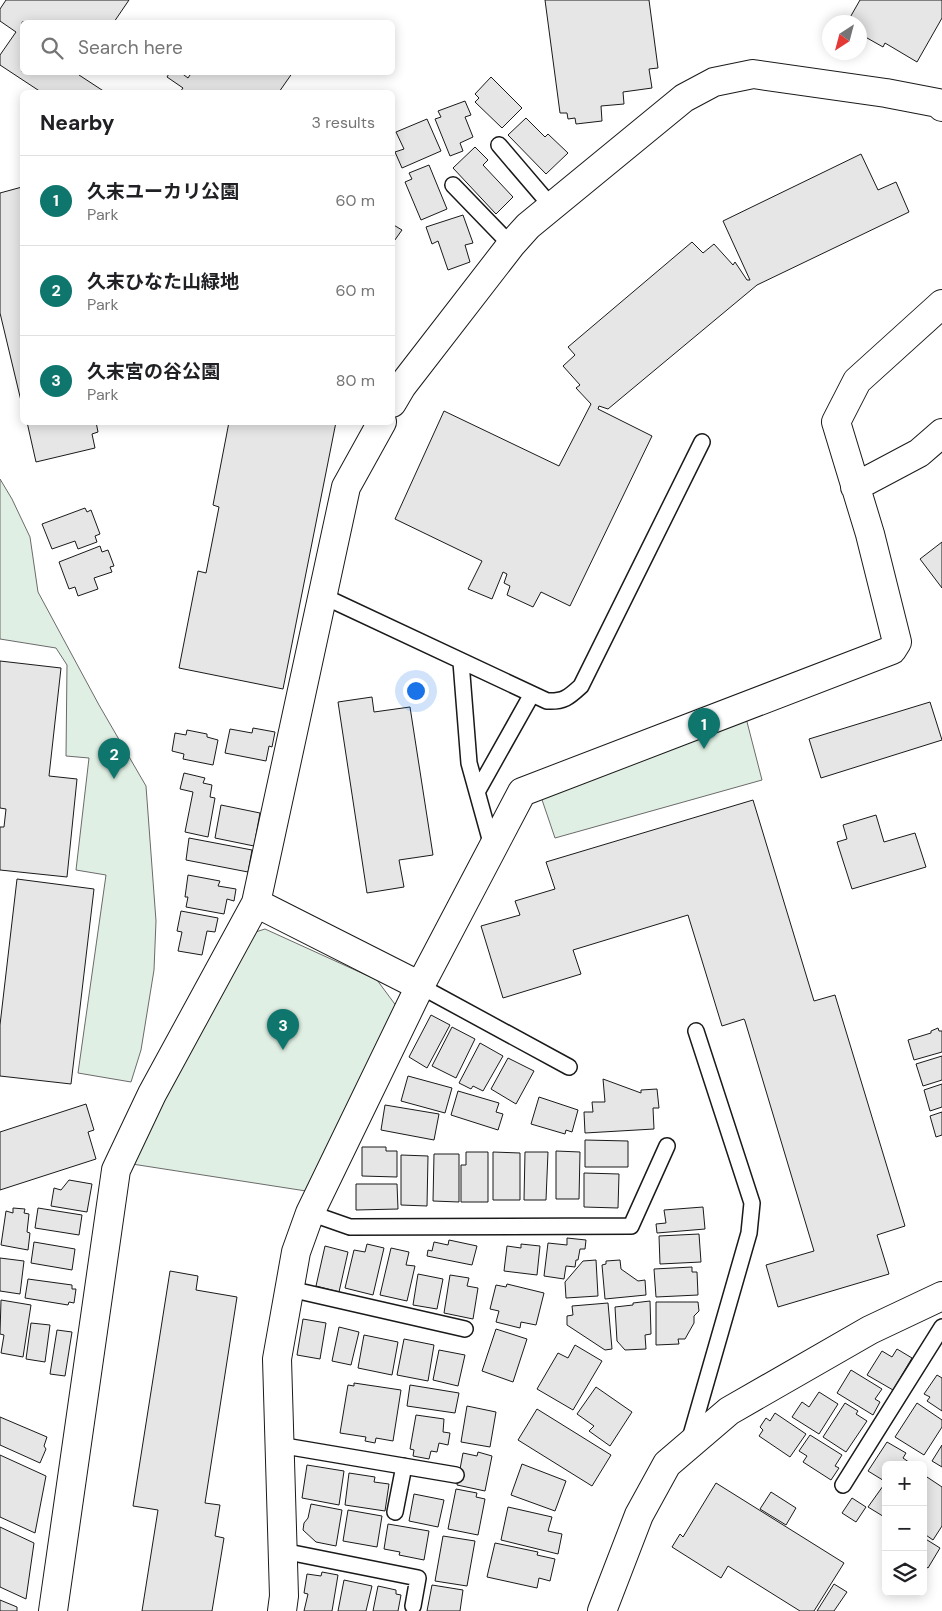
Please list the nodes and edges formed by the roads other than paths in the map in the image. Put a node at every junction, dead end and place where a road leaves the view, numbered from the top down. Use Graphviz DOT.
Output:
graph roads {
  1 [pos="942,106"];
  2 [pos="499,145"];
  3 [pos="453,185"];
  4 [pos="552,207"];
  5 [pos="511,245"];
  6 [pos="942,304"];
  7 [pos="395,398"];
  8 [pos="380,425"];
  9 [pos="942,433"];
  10 [pos="702,442"];
  11 [pos="855,487"];
  12 [pos="323,596"];
  13 [pos="461,662"];
  14 [pos="532,694"];
  15 [pos="478,792"];
  16 [pos="492,846"];
  17 [pos="256,903"];
  18 [pos="420,986"];
  19 [pos="696,1031"];
  20 [pos="569,1067"];
  21 [pos="667,1146"];
  22 [pos="310,1213"];
  23 [pos="290,1289"];
  24 [pos="942,1296"];
  25 [pos="942,1327"];
  26 [pos="466,1328"];
  27 [pos="279,1445"];
  28 [pos="688,1446"];
  29 [pos="404,1466"];
  30 [pos="456,1475"];
  31 [pos="843,1486"];
  32 [pos="395,1512"];
  33 [pos="283,1551"];
  34 [pos="413,1606"];
  35 [pos="53,1611"];
  36 [pos="282,1611"];
  37 [pos="602,1611"];
  1 -- 4 [label="street"];
  2 -- 4 [label="lane"];
  3 -- 5 [label="lane"];
  4 -- 5 [label="street"];
  5 -- 7 [label="street"];
  6 -- 11 [label="street"];
  8 -- 12 [label="street"];
  9 -- 11 [label="street"];
  10 -- 14 [label="lane"];
  11 -- 16 [label="street"];
  12 -- 13 [label="lane"];
  12 -- 17 [label="street"];
  13 -- 14 [label="lane"];
  13 -- 15 [label="lane"];
  14 -- 15 [label="lane"];
  15 -- 16 [label="lane"];
  16 -- 18 [label="street"];
  17 -- 18 [label="street"];
  17 -- 35 [label="street"];
  18 -- 20 [label="lane"];
  18 -- 22 [label="street"];
  19 -- 28 [label="lane"];
  21 -- 22 [label="lane"];
  22 -- 23 [label="street"];
  23 -- 26 [label="lane"];
  23 -- 27 [label="street"];
  24 -- 28 [label="street"];
  25 -- 31 [label="lane"];
  27 -- 29 [label="lane"];
  27 -- 33 [label="street"];
  28 -- 37 [label="street"];
  29 -- 30 [label="lane"];
  29 -- 32 [label="lane"];
  33 -- 34 [label="lane"];
  33 -- 36 [label="street"];
}
